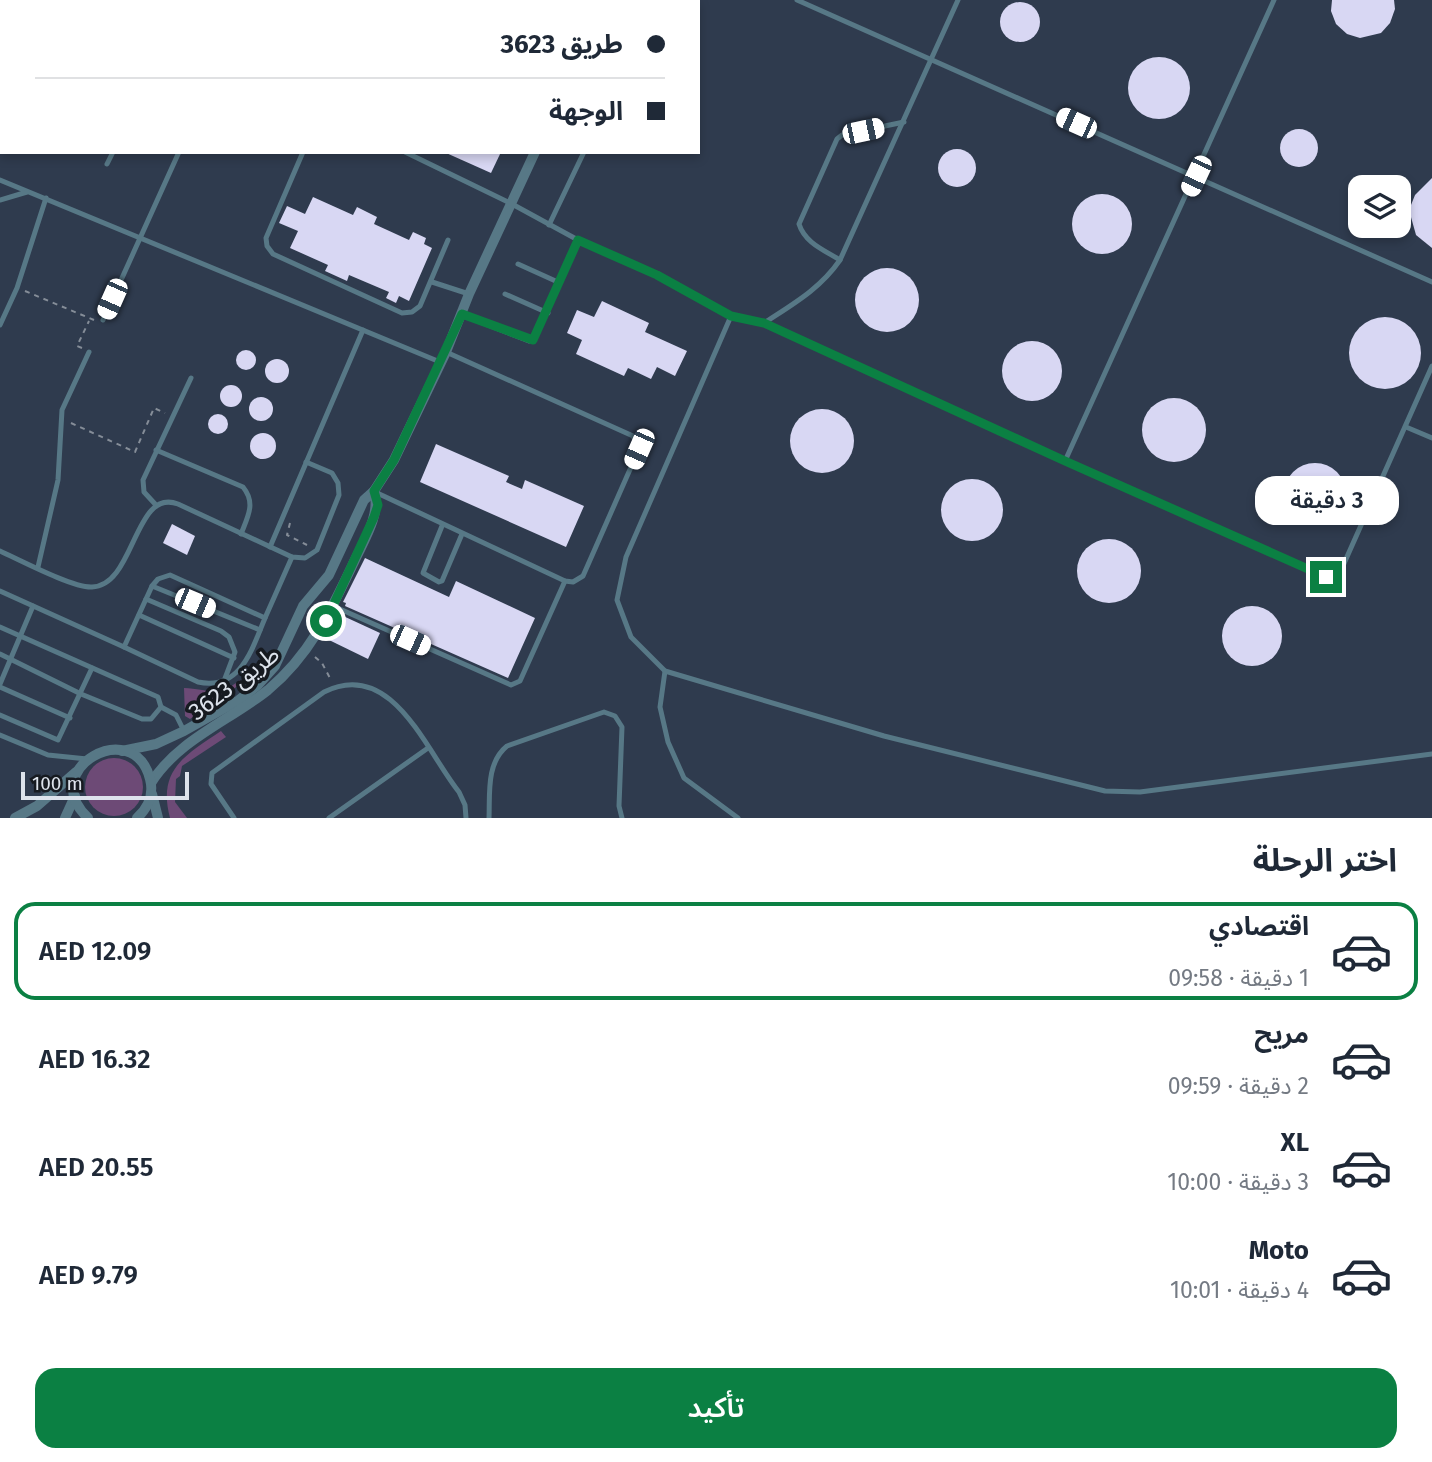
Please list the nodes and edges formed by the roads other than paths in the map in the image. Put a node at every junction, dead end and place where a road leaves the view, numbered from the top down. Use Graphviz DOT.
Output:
graph roads {
  1 [pos="797,0"];
  2 [pos="958,0"];
  3 [pos="1274,0"];
  4 [pos="931,61"];
  5 [pos="904,122"];
  6 [pos="112,154"];
  7 [pos="178,154"];
  8 [pos="302,154"];
  9 [pos="409,154"];
  10 [pos="535,154"];
  11 [pos="583,154"];
  12 [pos="107,164"];
  13 [pos="1196,176"];
  14 [pos="0,180"];
  15 [pos="29,192"];
  16 [pos="46,198"];
  17 [pos="0,200"];
  18 [pos="512,204"];
  19 [pos="549,225"];
  20 [pos="140,238"];
  21 [pos="448,240"];
  22 [pos="578,240"];
  23 [pos="840,260"];
  24 [pos="518,264"];
  25 [pos="432,282"];
  26 [pos="1432,282"];
  27 [pos="560,283"];
  28 [pos="469,294"];
  29 [pos="505,294"];
  30 [pos="548,313"];
  31 [pos="462,314"];
  32 [pos="731,316"];
  33 [pos="103,320"];
  34 [pos="764,323"];
  35 [pos="0,325"];
  36 [pos="363,330"];
  37 [pos="89,352"];
  38 [pos="444,357"];
  39 [pos="1432,366"];
  40 [pos="191,378"];
  41 [pos="1406,427"];
  42 [pos="1432,438"];
  43 [pos="156,450"];
  44 [pos="1065,461"];
  45 [pos="306,462"];
  46 [pos="374,491"];
  47 [pos="156,505"];
  48 [pos="442,526"];
  49 [pos="241,534"];
  50 [pos="463,534"];
  51 [pos="270,547"];
  52 [pos="0,551"];
  53 [pos="292,557"];
  54 [pos="38,568"];
  55 [pos="565,581"];
  56 [pos="152,586"];
  57 [pos="0,591"];
  58 [pos="146,599"];
  59 [pos="33,606"];
  60 [pos="333,606"];
  61 [pos="139,615"];
  62 [pos="265,618"];
  63 [pos="0,627"];
  64 [pos="260,630"];
  65 [pos="19,636"];
  66 [pos="124,647"];
  67 [pos="0,654"];
  68 [pos="234,658"];
  69 [pos="10,659"];
  70 [pos="93,668"];
  71 [pos="665,671"];
  72 [pos="224,681"];
  73 [pos="0,685"];
  74 [pos="81,694"];
  75 [pos="161,707"];
  76 [pos="0,715"];
  77 [pos="70,718"];
  78 [pos="184,731"];
  79 [pos="0,735"];
  80 [pos="428,748"];
  81 [pos="122,751"];
  82 [pos="1432,754"];
  83 [pos="87,759"];
  84 [pos="78,770"];
  85 [pos="151,786"];
  86 [pos="75,796"];
  87 [pos="15,818"];
  88 [pos="65,818"];
  89 [pos="88,818"];
  90 [pos="137,818"];
  91 [pos="158,818"];
  92 [pos="234,818"];
  93 [pos="329,818"];
  94 [pos="466,818"];
  95 [pos="489,818"];
  96 [pos="622,818"];
  97 [pos="738,818"];
  1 -- 4 [label="lane"];
  2 -- 4 [label="lane"];
  3 -- 13 [label="lane"];
  4 -- 5 [label="lane"];
  4 -- 13 [label="lane"];
  5 -- 23 [label="lane"];
  5 -- 23 [label="lane"];
  6 -- 12 [label="lane"];
  7 -- 20 [label="lane"];
  8 -- 25 [label="lane"];
  9 -- 18 [label="lane"];
  10 -- 18 [label="street, طريق 3623"];
  11 -- 19 [label="lane"];
  13 -- 26 [label="lane"];
  13 -- 44 [label="lane"];
  14 -- 15 [label="lane"];
  15 -- 16 [label="lane"];
  15 -- 17 [label="lane"];
  16 -- 20 [label="lane"];
  16 -- 35 [label="lane"];
  18 -- 19 [label="lane"];
  18 -- 28 [label="street, طريق 3623"];
  19 -- 22 [label="lane"];
  20 -- 33 [label="lane"];
  20 -- 36 [label="lane"];
  21 -- 25 [label="lane"];
  22 -- 27 [label="lane"];
  22 -- 32 [label="lane"];
  23 -- 34 [label="lane"];
  24 -- 27 [label="lane"];
  25 -- 28 [label="lane"];
  27 -- 30 [label="lane"];
  28 -- 31 [label="street, طريق 3623"];
  29 -- 30 [label="lane"];
  30 -- 31 [label="lane"];
  31 -- 38 [label="street, طريق 3623"];
  32 -- 34 [label="lane"];
  32 -- 71 [label="lane"];
  34 -- 44 [label="lane"];
  36 -- 38 [label="lane"];
  36 -- 45 [label="lane"];
  37 -- 54 [label="lane"];
  38 -- 46 [label="street, طريق 3623"];
  38 -- 55 [label="lane"];
  39 -- 41 [label="lane"];
  40 -- 43 [label="lane"];
  41 -- 42 [label="lane"];
  41 -- 44 [label="lane"];
  43 -- 47 [label="lane"];
  43 -- 49 [label="lane"];
  45 -- 51 [label="lane"];
  45 -- 53 [label="lane"];
  46 -- 48 [label="lane"];
  46 -- 60 [label="street, طريق 3623"];
  46 -- 78 [label="street, طريق 3623"];
  47 -- 49 [label="lane"];
  47 -- 54 [label="lane"];
  48 -- 50 [label="lane"];
  48 -- 50 [label="lane"];
  49 -- 51 [label="lane"];
  50 -- 55 [label="lane"];
  51 -- 53 [label="lane"];
  52 -- 54 [label="lane"];
  53 -- 62 [label="lane"];
  55 -- 60 [label="lane"];
  56 -- 58 [label="lane"];
  56 -- 62 [label="lane"];
  56 -- 64 [label="lane"];
  57 -- 59 [label="lane"];
  58 -- 61 [label="lane"];
  58 -- 68 [label="lane"];
  59 -- 65 [label="lane"];
  59 -- 66 [label="lane"];
  60 -- 85 [label="street, طريق 3623"];
  61 -- 66 [label="lane"];
  61 -- 68 [label="lane"];
  62 -- 64 [label="lane"];
  63 -- 65 [label="lane"];
  64 -- 72 [label="lane"];
  65 -- 69 [label="lane"];
  65 -- 70 [label="lane"];
  66 -- 72 [label="lane"];
  67 -- 69 [label="lane"];
  68 -- 72 [label="lane"];
  69 -- 73 [label="lane"];
  69 -- 74 [label="lane"];
  70 -- 74 [label="lane"];
  70 -- 75 [label="lane"];
  71 -- 82 [label="lane"];
  71 -- 97 [label="lane"];
  73 -- 77 [label="lane"];
  74 -- 75 [label="lane"];
  74 -- 77 [label="lane"];
  75 -- 78 [label="lane"];
  76 -- 77 [label="lane"];
  78 -- 81 [label="street, طريق 3623"];
  79 -- 83 [label="lane"];
  80 -- 92 [label="lane"];
  80 -- 93 [label="lane"];
  80 -- 94 [label="lane"];
  81 -- 83 [label="street, طريق 3623"];
  81 -- 85 [label="street"];
  83 -- 84 [label="street"];
  84 -- 86 [label="street"];
  84 -- 87 [label="street"];
  85 -- 90 [label="street, طريق 3623"];
  85 -- 91 [label="street"];
  86 -- 88 [label="street"];
  86 -- 89 [label="street"];
  95 -- 96 [label="lane"];
}
